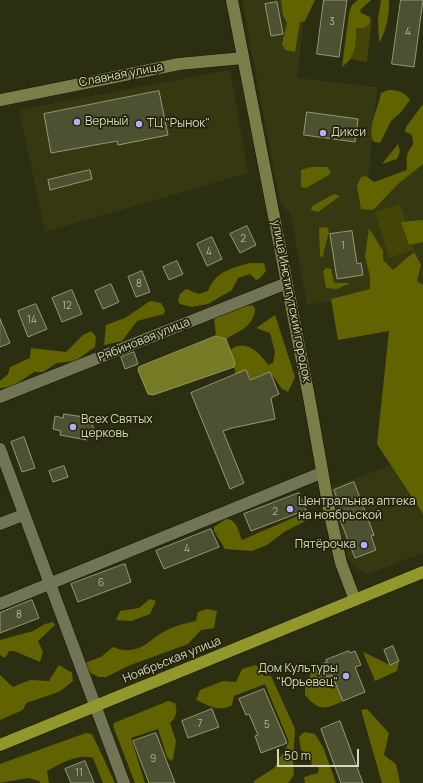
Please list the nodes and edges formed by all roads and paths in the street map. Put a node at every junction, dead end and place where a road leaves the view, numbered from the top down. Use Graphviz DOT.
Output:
graph roads {
  1 [pos="232,0"];
  2 [pos="243,58"];
  3 [pos="0,100"];
  4 [pos="287,283"];
  5 [pos="0,397"];
  6 [pos="0,449"];
  7 [pos="321,473"];
  8 [pos="23,515"];
  9 [pos="0,524"];
  10 [pos="423,572"];
  11 [pos="50,584"];
  12 [pos="356,600"];
  13 [pos="0,604"];
  14 [pos="96,706"];
  15 [pos="0,745"];
  16 [pos="124,783"];
  1 -- 2 [label="street, улица Институтский городок"];
  2 -- 3 [label="street, Славная улица"];
  2 -- 4 [label="street, улица Институтский городок"];
  4 -- 5 [label="street, Рябиновая улица"];
  4 -- 7 [label="street, улица Институтский городок"];
  6 -- 8 [label="street"];
  7 -- 11 [label="street"];
  7 -- 12 [label="street, улица Институтский городок"];
  8 -- 9 [label="street"];
  8 -- 11 [label="street"];
  10 -- 12 [label="highway, Ноябрьская улица"];
  11 -- 13 [label="street"];
  11 -- 14 [label="street"];
  12 -- 14 [label="highway, Ноябрьская улица"];
  14 -- 15 [label="highway, Ноябрьская улица"];
  14 -- 16 [label="street"];
}
